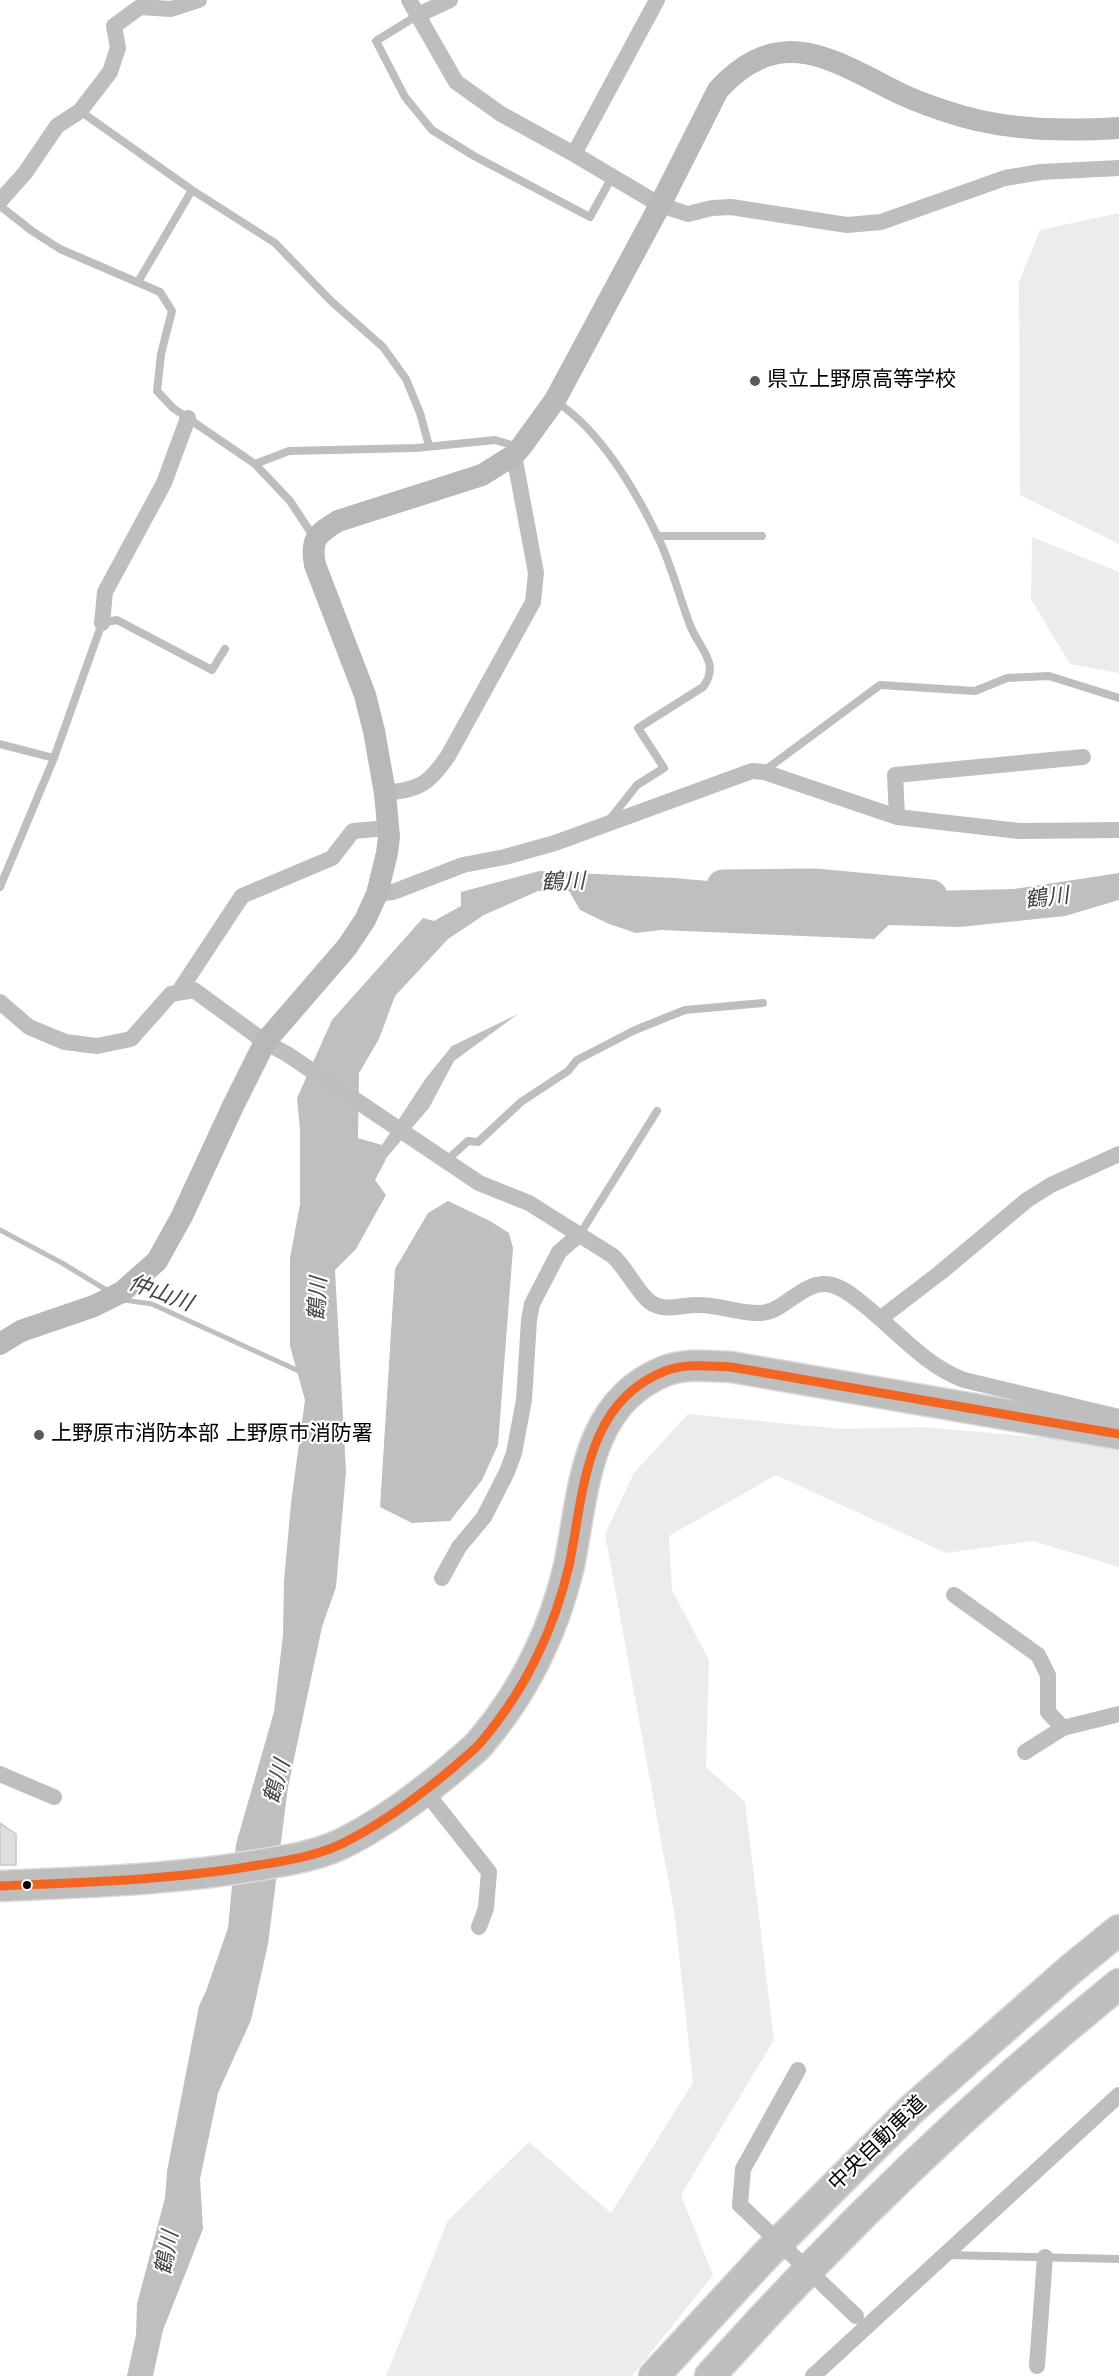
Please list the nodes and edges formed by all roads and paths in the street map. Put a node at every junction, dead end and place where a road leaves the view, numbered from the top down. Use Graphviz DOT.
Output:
graph roads {
  1 [pos="199,0"];
  2 [pos="409,0"];
  3 [pos="450,0"];
  4 [pos="657,0"];
  5 [pos="418,15"];
  6 [pos="80,111"];
  7 [pos="1119,128"];
  8 [pos="574,154"];
  9 [pos="1119,168"];
  10 [pos="612,177"];
  11 [pos="192,190"];
  12 [pos="0,201"];
  13 [pos="660,205"];
  14 [pos="0,206"];
  15 [pos="138,282"];
  16 [pos="555,400"];
  17 [pos="188,418"];
  18 [pos="429,446"];
  19 [pos="517,451"];
  20 [pos="255,464"];
  21 [pos="657,536"];
  22 [pos="762,536"];
  23 [pos="315,539"];
  24 [pos="102,623"];
  25 [pos="225,649"];
  26 [pos="1119,698"];
  27 [pos="0,744"];
  28 [pos="1083,757"];
  29 [pos="54,758"];
  30 [pos="764,772"];
  31 [pos="385,793"];
  32 [pos="897,817"];
  33 [pos="607,823"];
  34 [pos="388,828"];
  35 [pos="1119,830"];
  36 [pos="0,887"];
  37 [pos="377,894"];
  38 [pos="178,993"];
  39 [pos="0,1002"];
  40 [pos="763,1003"];
  41 [pos="265,1042"];
  42 [pos="657,1111"];
  43 [pos="1119,1154"];
  44 [pos="445,1162"];
  45 [pos="580,1234"];
  46 [pos="881,1318"];
  47 [pos="0,1344"];
  48 [pos="1119,1417"];
  49 [pos="1119,1434"];
  50 [pos="442,1578"];
  51 [pos="954,1595"];
  52 [pos="1119,1714"];
  53 [pos="1063,1728"];
  54 [pos="1025,1752"];
  55 [pos="0,1774"];
  56 [pos="425,1791"];
  57 [pos="54,1797"];
  58 [pos="0,1886"];
  59 [pos="479,1927"];
  60 [pos="1119,1930"];
  61 [pos="1119,1984"];
  62 [pos="798,2070"];
  63 [pos="1119,2095"];
  64 [pos="942,2255"];
  65 [pos="1045,2257"];
  66 [pos="1119,2259"];
  67 [pos="862,2320"];
  68 [pos="1037,2366"];
  69 [pos="654,2376"];
  70 [pos="710,2376"];
  71 [pos="813,2376"];
  1 -- 6 [label="street"];
  2 -- 5 [label="street"];
  3 -- 5 [label="street"];
  4 -- 8 [label="street"];
  5 -- 8 [label="street"];
  5 -- 10 [label="lane"];
  6 -- 11 [label="lane"];
  6 -- 12 [label="street"];
  7 -- 13 [label="street"];
  8 -- 10 [label="street"];
  9 -- 13 [label="street"];
  10 -- 13 [label="street"];
  11 -- 15 [label="lane"];
  11 -- 18 [label="lane"];
  13 -- 16 [label="street"];
  14 -- 15 [label="lane"];
  15 -- 17 [label="lane"];
  16 -- 19 [label="street"];
  16 -- 21 [label="lane"];
  17 -- 20 [label="lane"];
  17 -- 24 [label="street"];
  18 -- 19 [label="lane"];
  18 -- 20 [label="lane"];
  19 -- 23 [label="street"];
  19 -- 31 [label="street"];
  20 -- 23 [label="lane"];
  21 -- 22 [label="lane"];
  21 -- 33 [label="lane"];
  23 -- 31 [label="street"];
  24 -- 25 [label="lane"];
  24 -- 29 [label="lane"];
  26 -- 30 [label="lane"];
  27 -- 29 [label="lane"];
  28 -- 32 [label="street"];
  29 -- 36 [label="lane"];
  30 -- 32 [label="street"];
  30 -- 33 [label="street"];
  31 -- 34 [label="street"];
  32 -- 35 [label="street"];
  33 -- 37 [label="street"];
  34 -- 37 [label="street"];
  34 -- 38 [label="street"];
  37 -- 41 [label="street"];
  38 -- 39 [label="street"];
  38 -- 41 [label="street"];
  40 -- 44 [label="lane"];
  41 -- 44 [label="street"];
  41 -- 47 [label="street"];
  42 -- 45 [label="lane"];
  43 -- 46 [label="street"];
  44 -- 45 [label="street"];
  45 -- 46 [label="street"];
  45 -- 50 [label="street"];
  46 -- 48 [label="street"];
  49 -- 56 [label="highway"];
  51 -- 53 [label="street"];
  52 -- 53 [label="street"];
  53 -- 54 [label="street"];
  55 -- 57 [label="street"];
  56 -- 58 [label="highway"];
  56 -- 59 [label="street"];
  60 -- 69 [label="highway, 中央自動車道"];
  61 -- 70 [label="highway, 中央自動車道"];
  62 -- 67 [label="street, bridge"];
  63 -- 64 [label="street"];
  64 -- 65 [label="lane"];
  64 -- 67 [label="street"];
  65 -- 66 [label="lane"];
  65 -- 68 [label="street"];
  67 -- 71 [label="street"];
}
